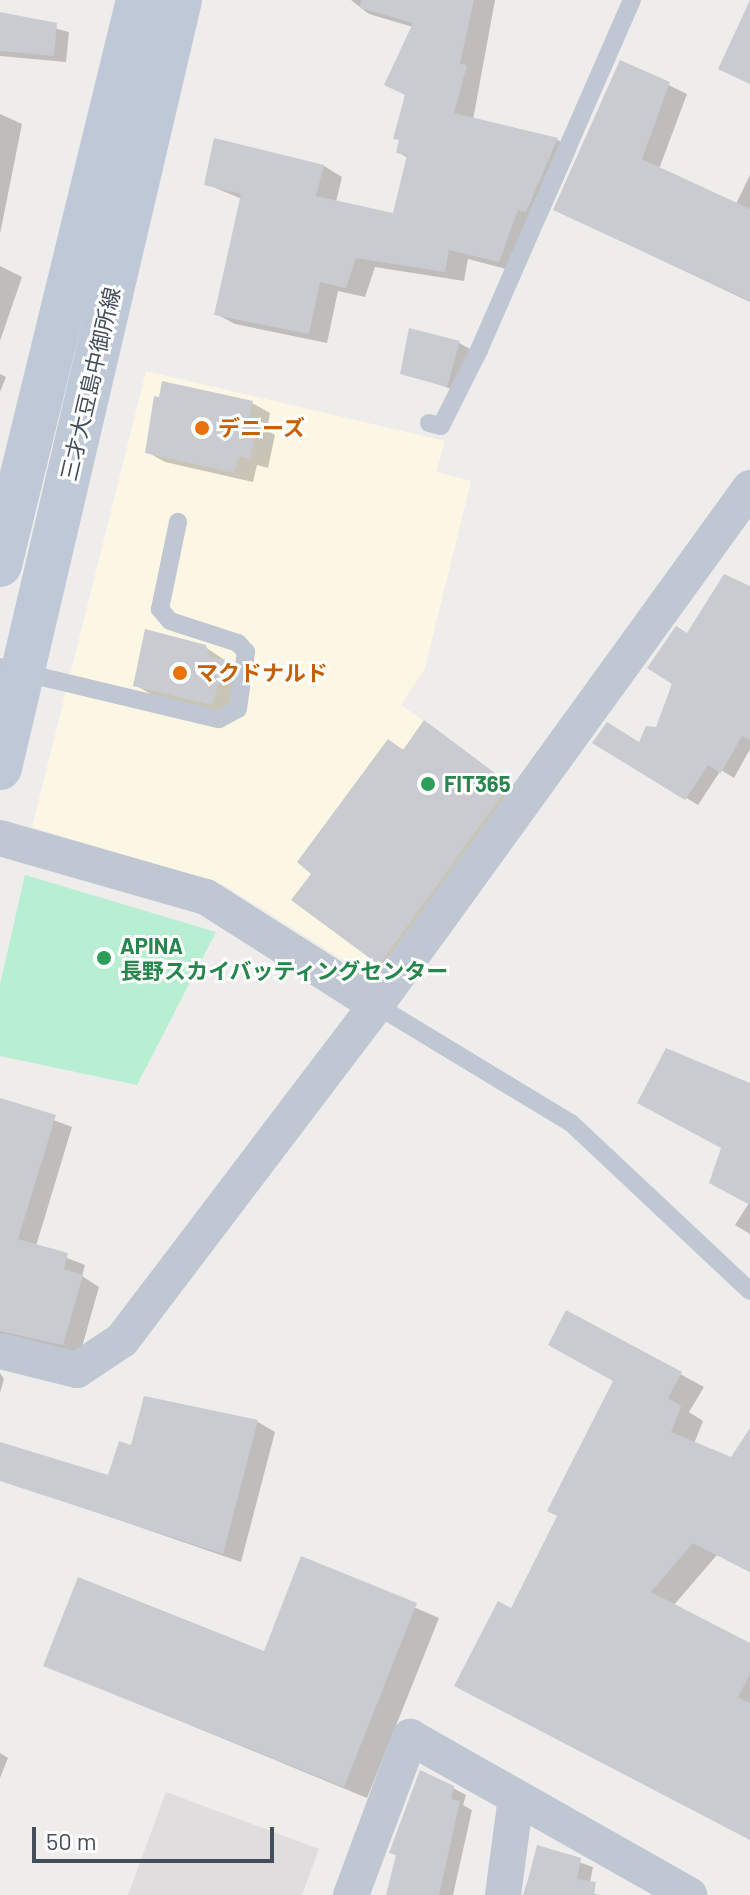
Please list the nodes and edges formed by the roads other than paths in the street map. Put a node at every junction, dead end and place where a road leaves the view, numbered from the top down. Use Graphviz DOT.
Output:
graph roads {
  1 [pos="138,0"];
  2 [pos="180,0"];
  3 [pos="632,0"];
  4 [pos="429,423"];
  5 [pos="750,488"];
  6 [pos="178,522"];
  7 [pos="0,565"];
  8 [pos="12,670"];
  9 [pos="0,768"];
  10 [pos="0,838"];
  11 [pos="376,1005"];
  12 [pos="750,1291"];
  13 [pos="0,1351"];
  14 [pos="516,1798"];
  15 [pos="676,1891"];
  16 [pos="351,1895"];
  17 [pos="503,1895"];
  1 -- 7 [label="main road, 三才大豆島中御所線"];
  2 -- 8 [label="main road, 三才大豆島中御所線"];
  3 -- 4 [label="lane"];
  5 -- 11 [label="street"];
  6 -- 8 [label="lane"];
  8 -- 9 [label="main road, 三才大豆島中御所線"];
  10 -- 11 [label="street"];
  11 -- 12 [label="lane"];
  11 -- 13 [label="street"];
  14 -- 15 [label="street"];
  14 -- 16 [label="street"];
  14 -- 17 [label="street"];
}
